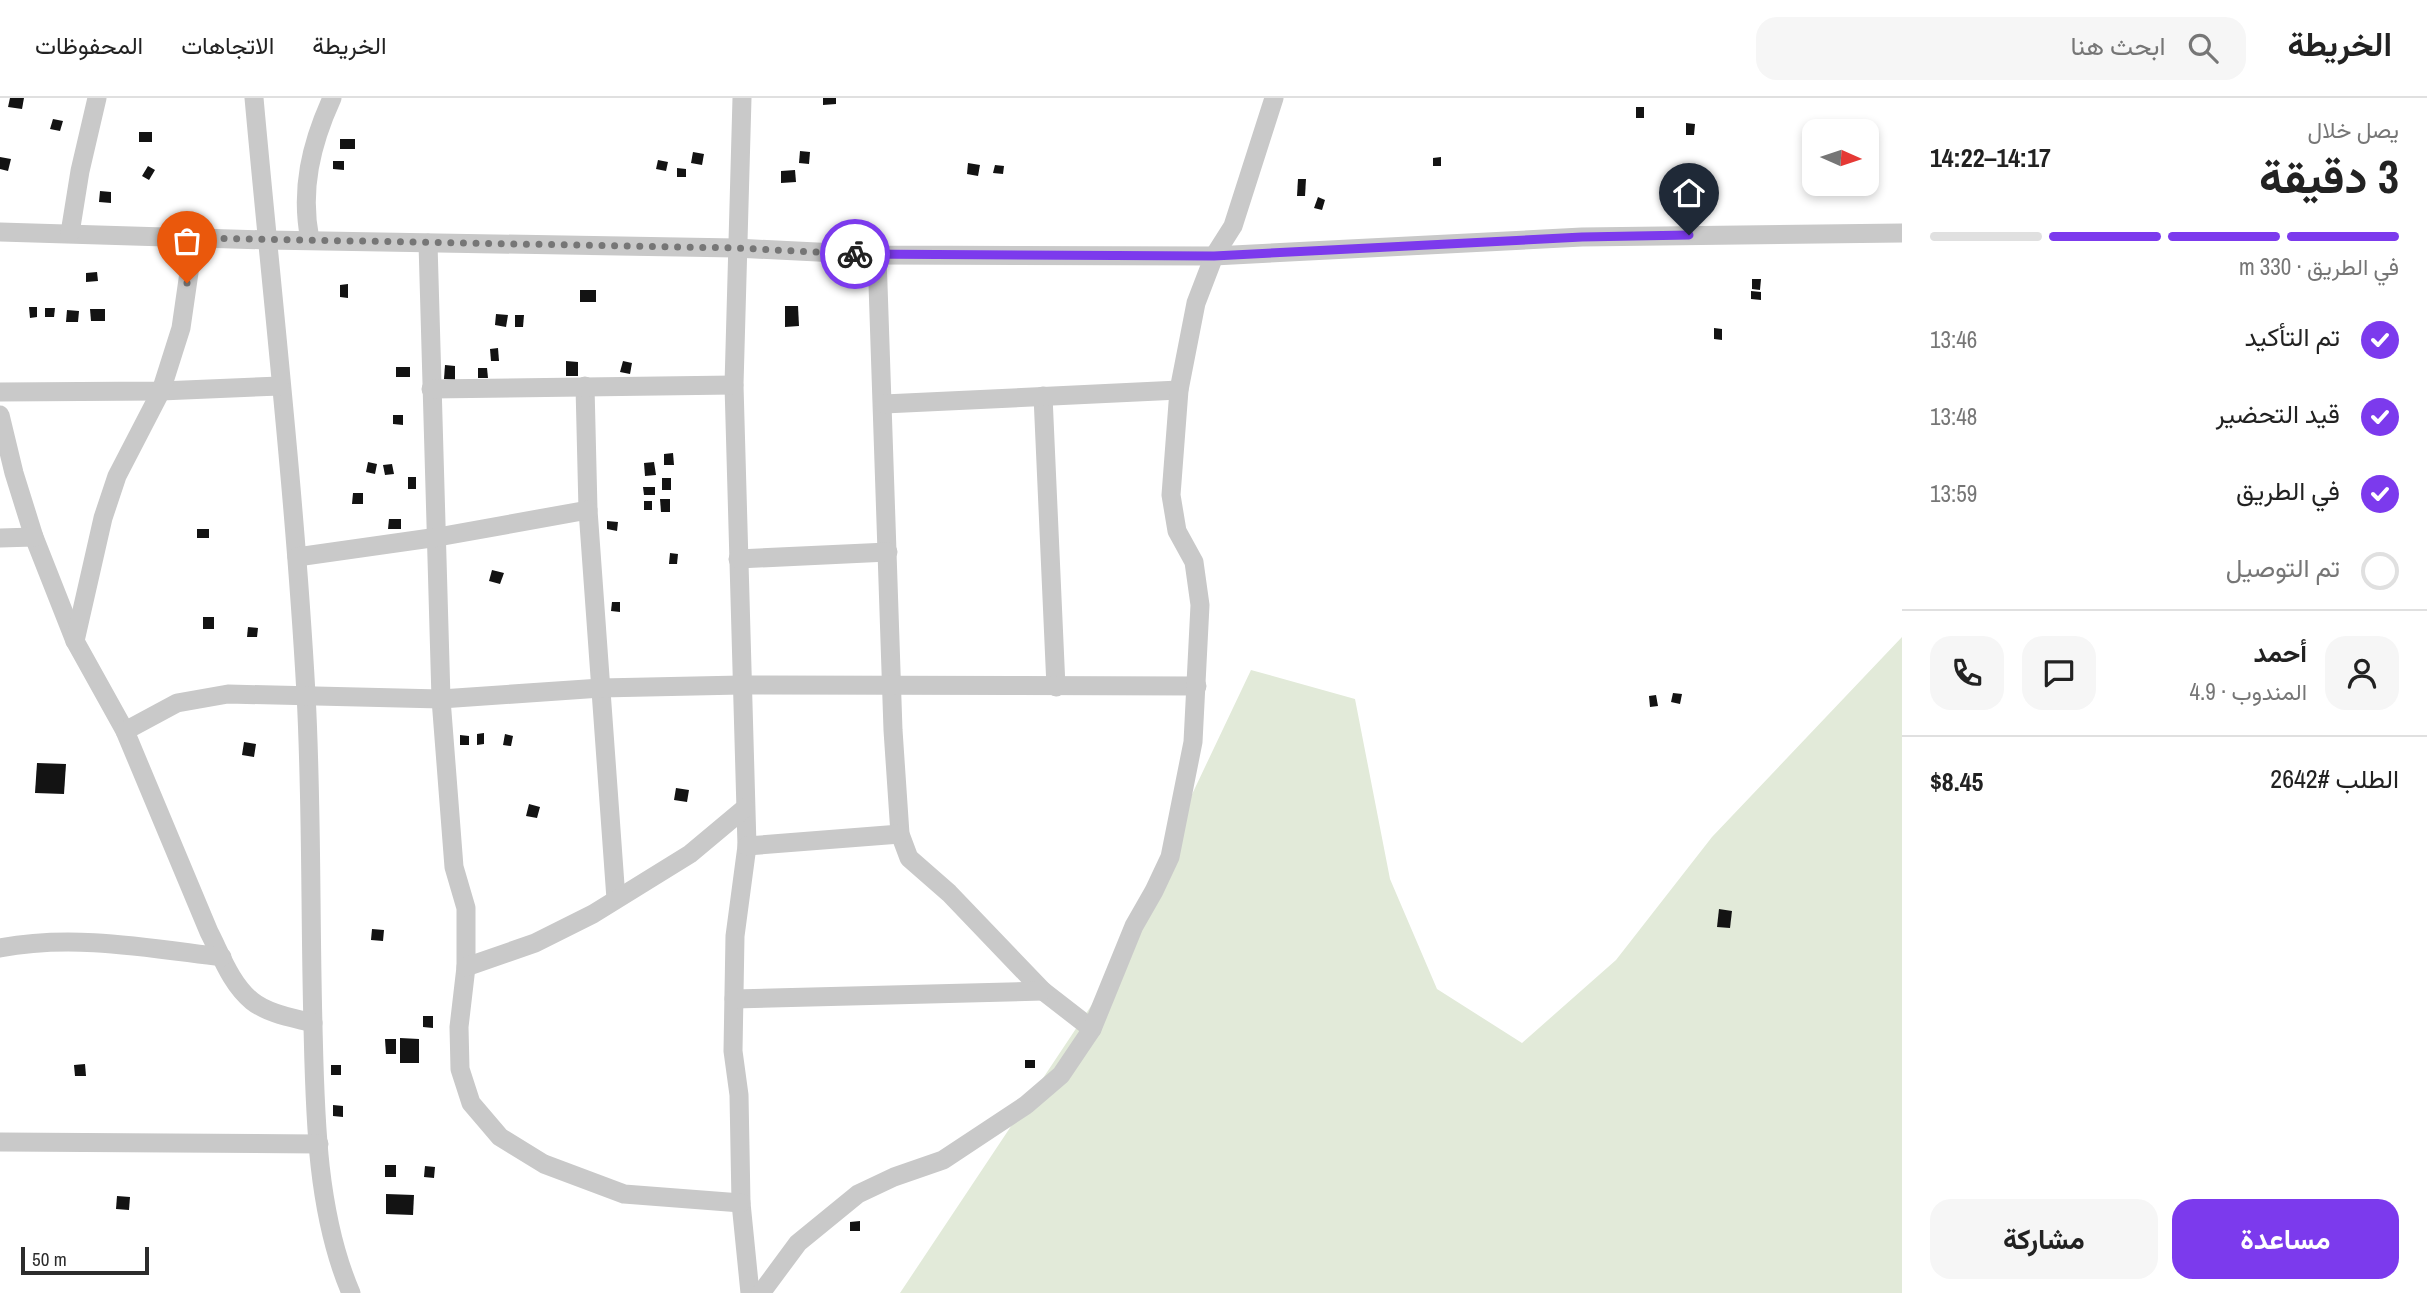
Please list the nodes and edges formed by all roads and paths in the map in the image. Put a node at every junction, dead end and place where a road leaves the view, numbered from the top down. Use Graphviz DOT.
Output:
graph roads {
  1 [pos="97,98"];
  2 [pos="254,98"];
  3 [pos="332,98"];
  4 [pos="742,98"];
  5 [pos="1274,98"];
  6 [pos="0,232"];
  7 [pos="70,233"];
  8 [pos="1902,233"];
  9 [pos="194,238"];
  10 [pos="267,240"];
  11 [pos="310,240"];
  12 [pos="428,243"];
  13 [pos="736,248"];
  14 [pos="877,255"];
  15 [pos="1214,256"];
  16 [pos="734,384"];
  17 [pos="280,386"];
  18 [pos="584,386"];
  19 [pos="431,388"];
  20 [pos="1179,390"];
  21 [pos="161,391"];
  22 [pos="0,392"];
  23 [pos="1043,396"];
  24 [pos="884,404"];
  25 [pos="0,415"];
  26 [pos="588,510"];
  27 [pos="34,537"];
  28 [pos="438,537"];
  29 [pos="0,538"];
  30 [pos="888,552"];
  31 [pos="297,557"];
  32 [pos="738,559"];
  33 [pos="75,641"];
  34 [pos="741,685"];
  35 [pos="1197,686"];
  36 [pos="892,687"];
  37 [pos="1056,687"];
  38 [pos="601,688"];
  39 [pos="306,696"];
  40 [pos="441,699"];
  41 [pos="125,731"];
  42 [pos="745,808"];
  43 [pos="900,834"];
  44 [pos="747,846"];
  45 [pos="616,899"];
  46 [pos="0,947"];
  47 [pos="222,957"];
  48 [pos="466,967"];
  49 [pos="1044,991"];
  50 [pos="734,999"];
  51 [pos="313,1023"];
  52 [pos="1091,1029"];
  53 [pos="0,1142"];
  54 [pos="319,1143"];
  55 [pos="741,1203"];
  56 [pos="351,1293"];
  57 [pos="750,1293"];
  58 [pos="761,1293"];
  1 -- 7 [label="street"];
  2 -- 10 [label="street"];
  3 -- 11 [label="street"];
  4 -- 13 [label="street"];
  5 -- 15 [label="street"];
  6 -- 7 [label="street"];
  7 -- 9 [label="street"];
  8 -- 15 [label="street"];
  9 -- 10 [label="street"];
  9 -- 21 [label="street"];
  10 -- 11 [label="street"];
  10 -- 17 [label="street"];
  11 -- 12 [label="street"];
  12 -- 13 [label="street"];
  12 -- 19 [label="street"];
  13 -- 14 [label="street"];
  13 -- 16 [label="street"];
  14 -- 15 [label="street"];
  14 -- 24 [label="street"];
  15 -- 20 [label="street"];
  16 -- 18 [label="street"];
  16 -- 32 [label="street"];
  17 -- 21 [label="street"];
  17 -- 31 [label="street"];
  18 -- 19 [label="street"];
  18 -- 26 [label="street"];
  19 -- 28 [label="street"];
  20 -- 23 [label="street"];
  20 -- 35 [label="street"];
  21 -- 22 [label="street"];
  21 -- 33 [label="street"];
  23 -- 24 [label="street"];
  23 -- 37 [label="street"];
  24 -- 30 [label="street"];
  25 -- 27 [label="street"];
  26 -- 28 [label="street"];
  26 -- 38 [label="street"];
  27 -- 29 [label="street"];
  27 -- 33 [label="street"];
  28 -- 31 [label="street"];
  28 -- 40 [label="street"];
  30 -- 32 [label="street"];
  30 -- 36 [label="street"];
  31 -- 39 [label="street"];
  32 -- 34 [label="street"];
  33 -- 41 [label="street"];
  34 -- 36 [label="street"];
  34 -- 38 [label="street"];
  34 -- 42 [label="street"];
  35 -- 37 [label="street"];
  35 -- 52 [label="street"];
  36 -- 37 [label="street"];
  36 -- 43 [label="street"];
  38 -- 40 [label="street"];
  38 -- 45 [label="street"];
  39 -- 40 [label="street"];
  39 -- 41 [label="street"];
  39 -- 51 [label="street"];
  40 -- 48 [label="street"];
  41 -- 47 [label="street"];
  42 -- 44 [label="street"];
  42 -- 45 [label="street"];
  43 -- 44 [label="street"];
  43 -- 49 [label="street"];
  44 -- 50 [label="street"];
  45 -- 48 [label="street"];
  46 -- 47 [label="street"];
  47 -- 51 [label="street"];
  48 -- 55 [label="street"];
  49 -- 50 [label="street"];
  49 -- 52 [label="street"];
  50 -- 55 [label="street"];
  51 -- 54 [label="street"];
  52 -- 58 [label="street"];
  53 -- 54 [label="street"];
  54 -- 56 [label="street"];
  55 -- 57 [label="street"];
}
